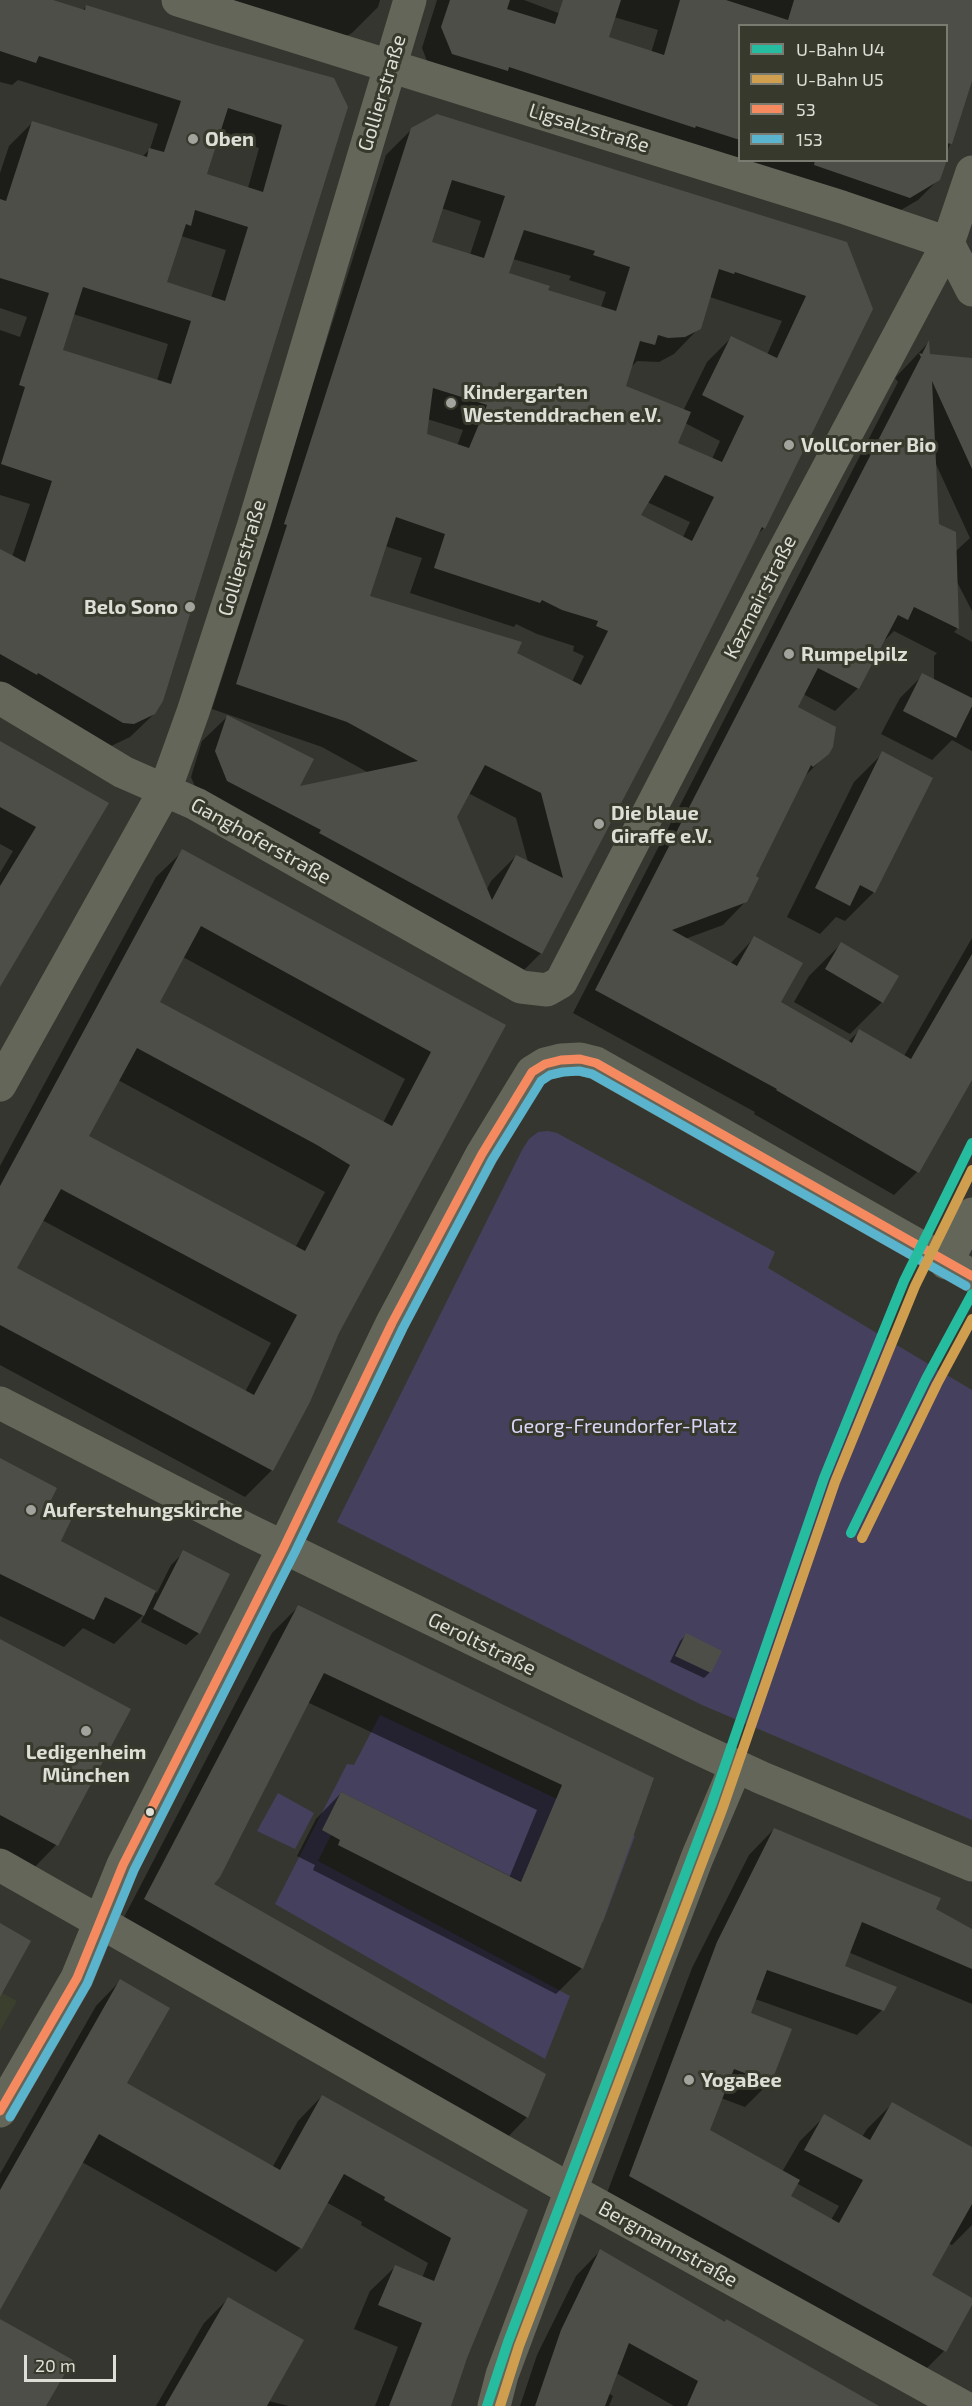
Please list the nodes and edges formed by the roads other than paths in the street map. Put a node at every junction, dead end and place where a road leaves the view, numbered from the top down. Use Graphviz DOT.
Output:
graph roads {
  1 [pos="178,0"];
  2 [pos="410,0"];
  3 [pos="390,65"];
  4 [pos="972,172"];
  5 [pos="948,243"];
  6 [pos="972,290"];
  7 [pos="0,698"];
  8 [pos="165,790"];
  9 [pos="521,987"];
  10 [pos="0,1085"];
  11 [pos="972,1214"];
  12 [pos="959,1269"];
  13 [pos="0,1403"];
  14 [pos="284,1547"];
  15 [pos="736,1766"];
  16 [pos="0,1865"];
  17 [pos="972,1865"];
  18 [pos="100,1923"];
  19 [pos="0,2111"];
  20 [pos="571,2190"];
  21 [pos="494,2406"];
  22 [pos="962,2406"];
  1 -- 3 [label="street, Ligsalzstraße"];
  2 -- 3 [label="street, Gollierstraße"];
  3 -- 5 [label="street, Ligsalzstraße"];
  3 -- 8 [label="street, Gollierstraße"];
  4 -- 5 [label="street, Kazmairstraße"];
  5 -- 6 [label="street"];
  5 -- 9 [label="street, Kazmairstraße"];
  7 -- 8 [label="street, Ganghoferstraße"];
  8 -- 9 [label="street, Ganghoferstraße"];
  8 -- 10 [label="street, Gollierstraße"];
  11 -- 12 [label="street"];
  12 -- 14 [label="street"];
  13 -- 14 [label="street, Geroltstraße"];
  14 -- 15 [label="street, Geroltstraße"];
  14 -- 18 [label="street"];
  15 -- 17 [label="street, Geroltstraße"];
  15 -- 20 [label="street"];
  16 -- 18 [label="street, Bergmannstraße"];
  18 -- 19 [label="street"];
  18 -- 20 [label="street, Bergmannstraße"];
  20 -- 21 [label="street"];
  20 -- 22 [label="street, Bergmannstraße"];
}
